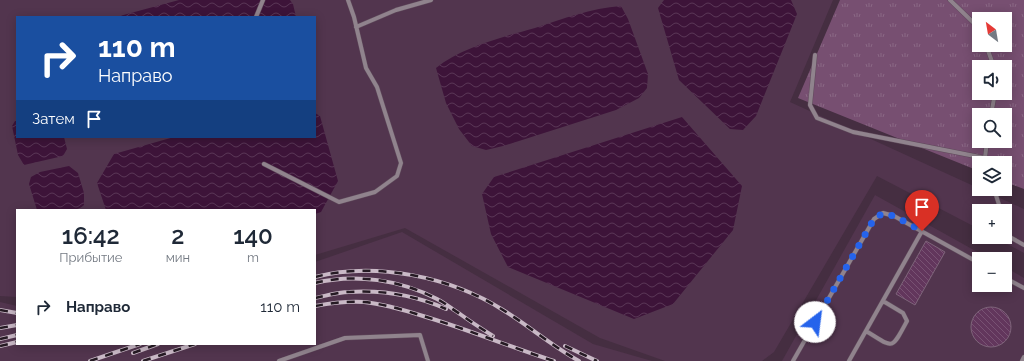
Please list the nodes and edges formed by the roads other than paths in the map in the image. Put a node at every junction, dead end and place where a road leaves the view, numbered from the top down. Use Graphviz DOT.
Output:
graph roads {
  1 [pos="263,0"];
  2 [pos="348,0"];
  3 [pos="431,0"];
  4 [pos="950,0"];
  5 [pos="256,16"];
  6 [pos="972,21"];
  7 [pos="356,27"];
  8 [pos="815,55"];
  9 [pos="972,158"];
  10 [pos="264,164"];
  11 [pos="922,231"];
  12 [pos="1012,238"];
  13 [pos="1024,244"];
  14 [pos="972,259"];
  15 [pos="1012,282"];
  16 [pos="1024,288"];
  17 [pos="883,301"];
  18 [pos="866,331"];
  19 [pos="1024,357"];
  20 [pos="279,361"];
  21 [pos="428,361"];
  22 [pos="792,361"];
  23 [pos="849,361"];
  24 [pos="1022,361"];
  1 -- 5 [label="lane"];
  2 -- 7 [label="lane"];
  3 -- 7 [label="lane"];
  4 -- 6 [label="lane"];
  7 -- 10 [label="lane"];
  8 -- 9 [label="lane"];
  11 -- 14 [label="lane"];
  11 -- 17 [label="lane"];
  11 -- 22 [label="lane"];
  12 -- 13 [label="lane"];
  15 -- 16 [label="lane"];
  17 -- 18 [label="lane"];
  17 -- 18 [label="lane"];
  18 -- 23 [label="lane"];
  19 -- 24 [label="lane"];
  20 -- 21 [label="lane"];
}
